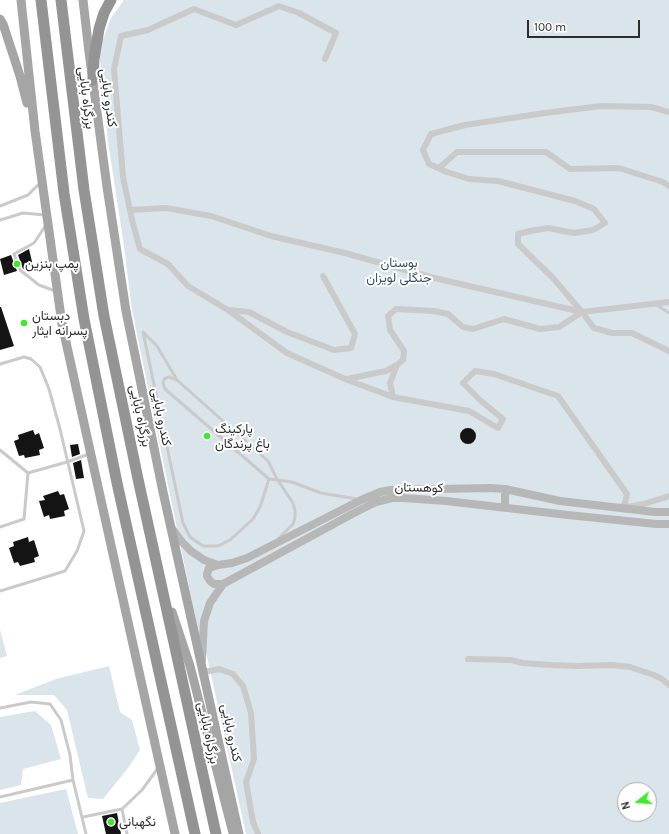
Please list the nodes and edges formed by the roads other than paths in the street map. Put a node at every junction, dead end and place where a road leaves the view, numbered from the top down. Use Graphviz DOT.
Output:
graph roads {
  1 [pos="21,0"];
  2 [pos="41,0"];
  3 [pos="61,0"];
  4 [pos="83,0"];
  5 [pos="111,0"];
  6 [pos="0,19"];
  7 [pos="325,59"];
  8 [pos="93,80"];
  9 [pos="669,112"];
  10 [pos="36,142"];
  11 [pos="439,168"];
  12 [pos="42,182"];
  13 [pos="669,186"];
  14 [pos="0,206"];
  15 [pos="130,210"];
  16 [pos="0,220"];
  17 [pos="47,220"];
  18 [pos="323,276"];
  19 [pos="57,292"];
  20 [pos="669,302"];
  21 [pos="654,303"];
  22 [pos="228,310"];
  23 [pos="582,312"];
  24 [pos="669,313"];
  25 [pos="669,351"];
  26 [pos="0,364"];
  27 [pos="397,365"];
  28 [pos="345,379"];
  29 [pos="176,380"];
  30 [pos="393,397"];
  31 [pos="0,450"];
  32 [pos="91,453"];
  33 [pos="67,462"];
  34 [pos="28,473"];
  35 [pos="269,479"];
  36 [pos="277,479"];
  37 [pos="505,489"];
  38 [pos="669,496"];
  39 [pos="361,500"];
  40 [pos="505,507"];
  41 [pos="621,508"];
  42 [pos="669,512"];
  43 [pos="669,524"];
  44 [pos="0,527"];
  45 [pos="171,527"];
  46 [pos="267,548"];
  47 [pos="218,565"];
  48 [pos="160,579"];
  49 [pos="223,584"];
  50 [pos="0,591"];
  51 [pos="468,659"];
  52 [pos="202,663"];
  53 [pos="204,672"];
  54 [pos="669,685"];
  55 [pos="0,708"];
  56 [pos="160,765"];
  57 [pos="73,780"];
  58 [pos="0,797"];
  59 [pos="122,809"];
  60 [pos="83,817"];
  61 [pos="86,834"];
  62 [pos="127,834"];
  63 [pos="175,834"];
  64 [pos="195,834"];
  65 [pos="216,834"];
  66 [pos="233,834"];
  67 [pos="239,834"];
  68 [pos="258,834"];
  1 -- 10 [label="main road"];
  2 -- 64 [label="highway"];
  3 -- 48 [label="highway, بزرگراه بابایی"];
  4 -- 8 [label="main road, کندرو بابایی"];
  5 -- 8 [label="highway"];
  6 -- 10 [label="main road"];
  7 -- 15 [label="street"];
  8 -- 45 [label="main road, کندرو بابایی"];
  9 -- 11 [label="street"];
  10 -- 12 [label="main road"];
  11 -- 13 [label="street"];
  11 -- 23 [label="street"];
  12 -- 14 [label="lane"];
  12 -- 17 [label="main road"];
  15 -- 22 [label="street"];
  15 -- 23 [label="street"];
  16 -- 17 [label="lane"];
  17 -- 19 [label="main road"];
  17 -- 19 [label="lane"];
  18 -- 22 [label="street"];
  19 -- 32 [label="main road"];
  20 -- 21 [label="street"];
  21 -- 23 [label="street"];
  21 -- 24 [label="lane"];
  22 -- 28 [label="street"];
  23 -- 25 [label="street"];
  23 -- 27 [label="street"];
  26 -- 33 [label="lane"];
  27 -- 28 [label="street"];
  27 -- 30 [label="street"];
  28 -- 30 [label="street"];
  29 -- 35 [label="lane"];
  29 -- 35 [label="lane"];
  29 -- 36 [label="lane"];
  30 -- 41 [label="street"];
  31 -- 34 [label="lane"];
  32 -- 33 [label="lane"];
  32 -- 56 [label="main road"];
  33 -- 34 [label="lane"];
  33 -- 50 [label="lane"];
  34 -- 44 [label="lane"];
  35 -- 36 [label="lane"];
  36 -- 39 [label="lane"];
  36 -- 46 [label="lane"];
  37 -- 39 [label="main road, کوهستان"];
  37 -- 40 [label="main road"];
  37 -- 41 [label="main road, کوهستان"];
  38 -- 41 [label="street"];
  39 -- 46 [label="main road, کوهستان"];
  40 -- 43 [label="main road, کوهستان"];
  40 -- 49 [label="main road, کوهستان"];
  41 -- 42 [label="main road, کوهستان"];
  45 -- 47 [label="main road"];
  45 -- 52 [label="main road, کندرو بابایی"];
  46 -- 47 [label="main road, کوهستان"];
  47 -- 49 [label="main road"];
  48 -- 65 [label="highway, بزرگراه بابایی"];
  48 -- 66 [label="main road"];
  49 -- 52 [label="main road, کوهستان"];
  51 -- 54 [label="street"];
  52 -- 53 [label="main road, کندرو بابایی"];
  53 -- 67 [label="main road, کندرو بابایی"];
  53 -- 68 [label="street"];
  55 -- 57 [label="lane"];
  56 -- 59 [label="lane"];
  56 -- 63 [label="main road"];
  57 -- 58 [label="lane"];
  57 -- 60 [label="lane"];
  59 -- 60 [label="lane"];
  59 -- 62 [label="lane"];
  60 -- 61 [label="lane"];
}
